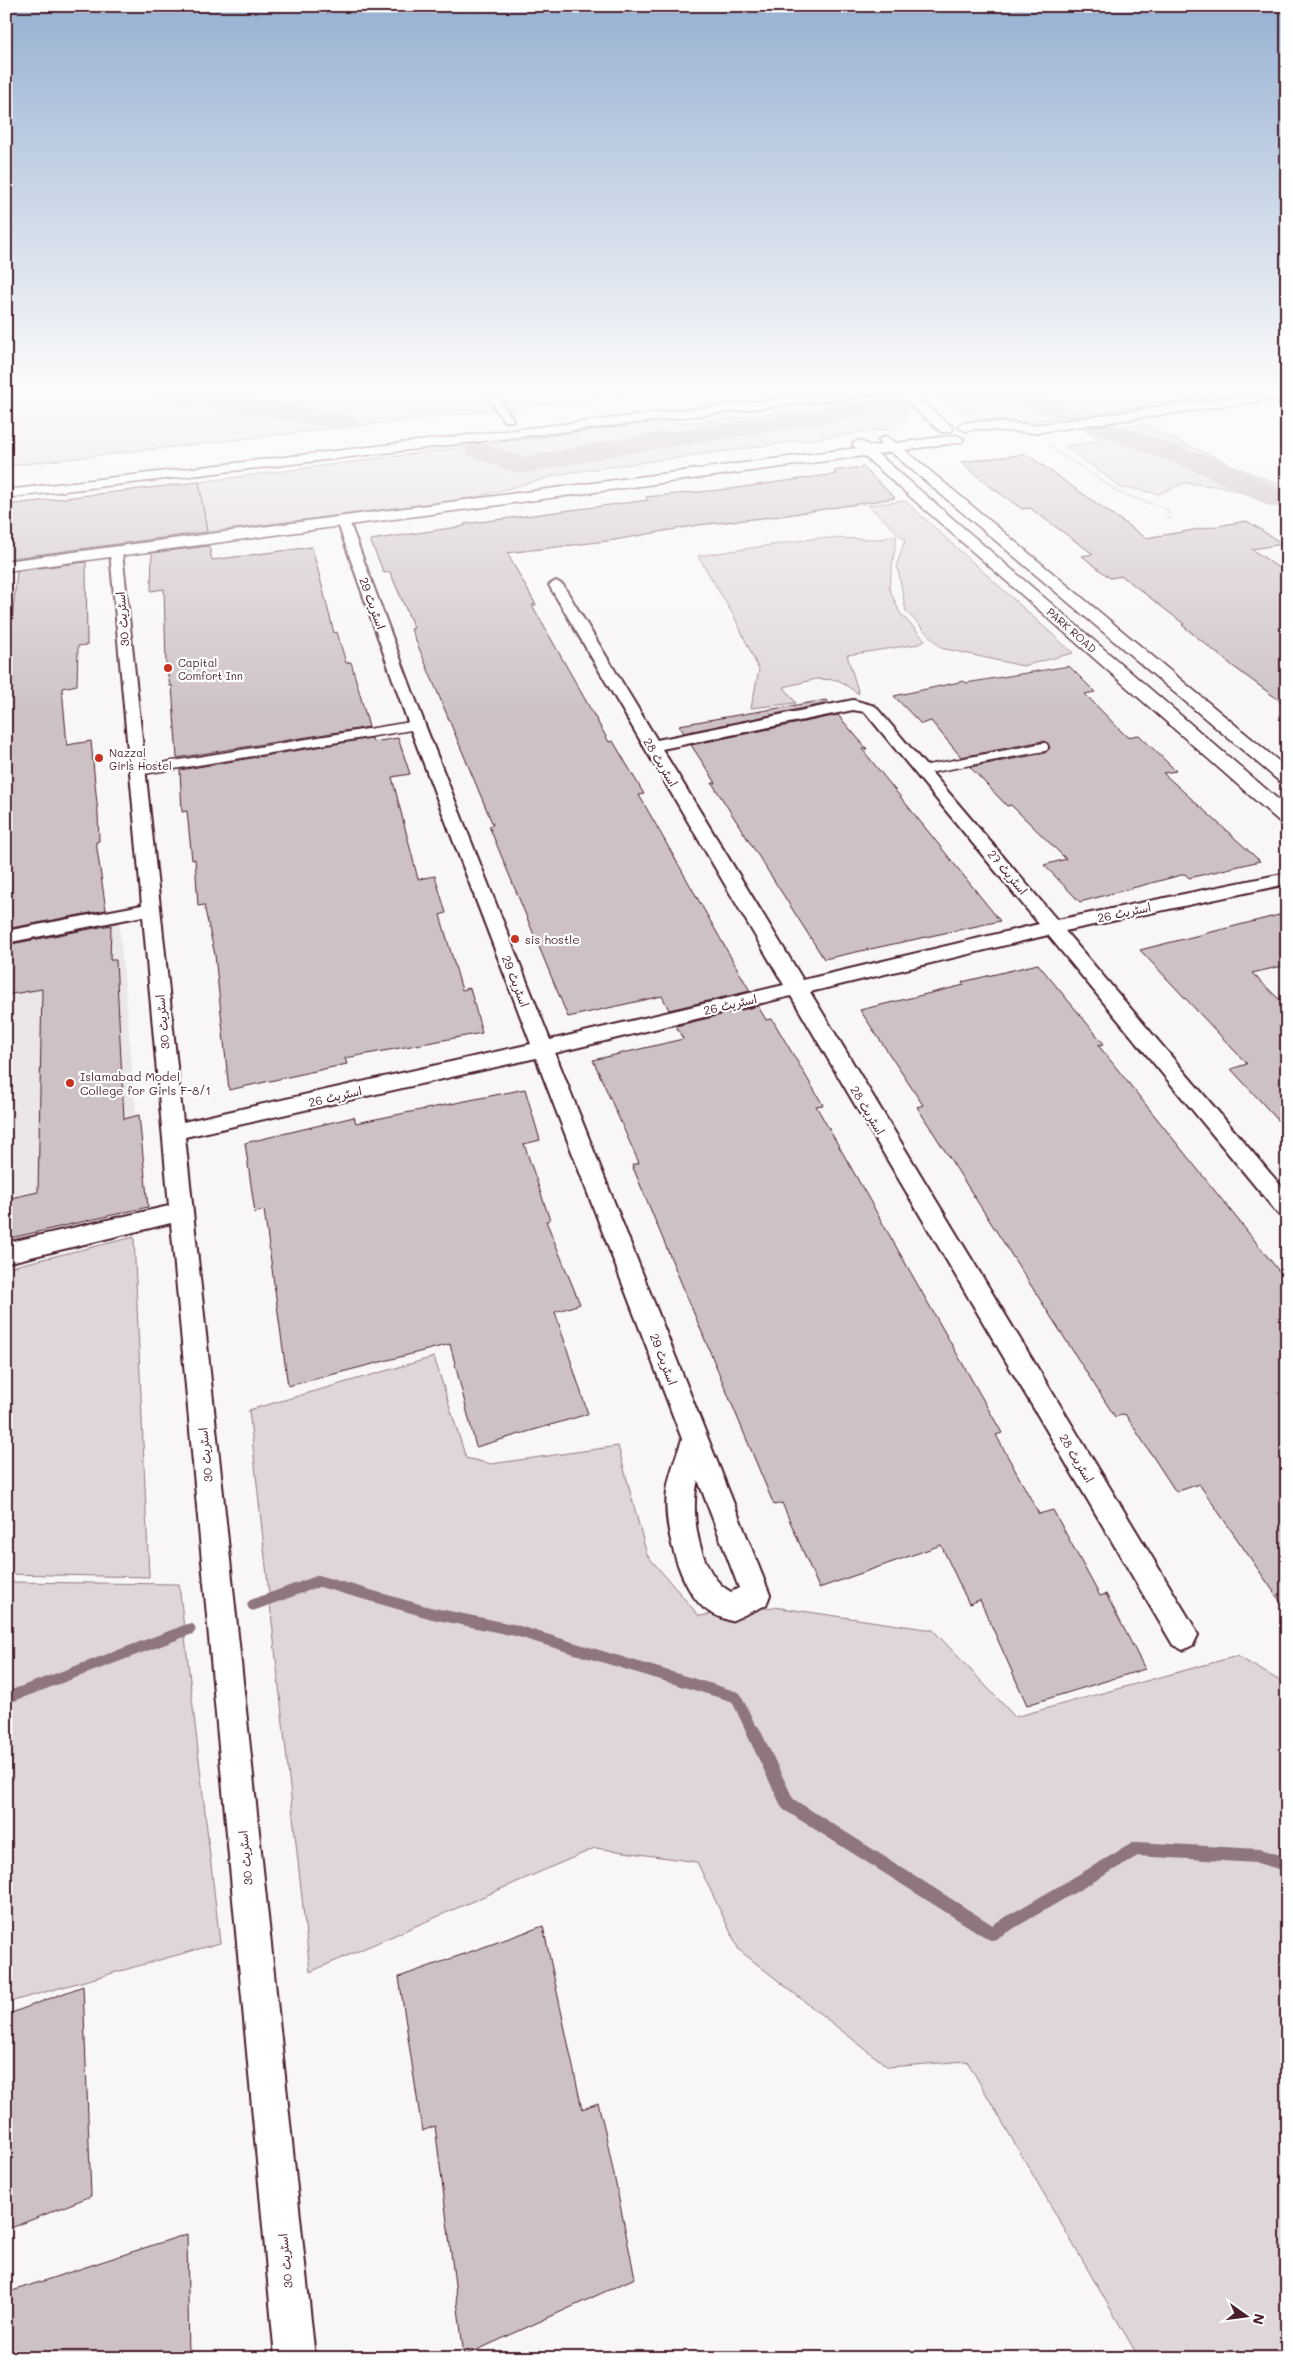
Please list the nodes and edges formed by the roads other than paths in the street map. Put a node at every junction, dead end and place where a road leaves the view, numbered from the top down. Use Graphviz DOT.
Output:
graph roads {
  1 [pos="508,498"];
  2 [pos="921,498"];
  3 [pos="954,498"];
  4 [pos="343,521"];
  5 [pos="116,552"];
  6 [pos="6,566"];
  7 [pos="556,585"];
  8 [pos="417,725"];
  9 [pos="652,746"];
  10 [pos="1044,747"];
  11 [pos="923,770"];
  12 [pos="137,771"];
  13 [pos="1287,778"];
  14 [pos="1287,818"];
  15 [pos="1287,878"];
  16 [pos="151,909"];
  17 [pos="1054,927"];
  18 [pos="6,937"];
  19 [pos="795,989"];
  20 [pos="542,1049"];
  21 [pos="173,1132"];
  22 [pos="1287,1208"];
  23 [pos="181,1212"];
  24 [pos="6,1253"];
  25 [pos="695,1440"];
  26 [pos="1183,1635"];
  27 [pos="295,2358"];
  1 -- 4 [label="street"];
  2 -- 14 [label="street, PARK ROAD"];
  3 -- 13 [label="street, PARK ROAD"];
  4 -- 5 [label="street"];
  4 -- 8 [label="street, اسٹریٹ 29"];
  5 -- 6 [label="street"];
  5 -- 12 [label="street, اسٹریٹ 30"];
  7 -- 9 [label="street, اسٹریٹ 28"];
  8 -- 12 [label="lane"];
  8 -- 20 [label="street, اسٹریٹ 29"];
  9 -- 11 [label="street, اسٹریٹ 27"];
  9 -- 19 [label="street, اسٹریٹ 28"];
  10 -- 11 [label="lane"];
  11 -- 17 [label="street, اسٹریٹ 27"];
  12 -- 16 [label="street, اسٹریٹ 30"];
  15 -- 17 [label="street, اسٹریٹ 26"];
  16 -- 18 [label="street"];
  16 -- 21 [label="street, اسٹریٹ 30"];
  17 -- 19 [label="street, اسٹریٹ 26"];
  17 -- 22 [label="street, اسٹریٹ 27"];
  19 -- 20 [label="street, اسٹریٹ 26"];
  19 -- 26 [label="street, اسٹریٹ 28"];
  20 -- 21 [label="street, اسٹریٹ 26"];
  20 -- 25 [label="street, اسٹریٹ 29"];
  21 -- 23 [label="street, اسٹریٹ 30"];
  23 -- 24 [label="street"];
  23 -- 27 [label="street, اسٹریٹ 30"];
  25 -- 25 [label="street, اسٹریٹ 29"];
}
